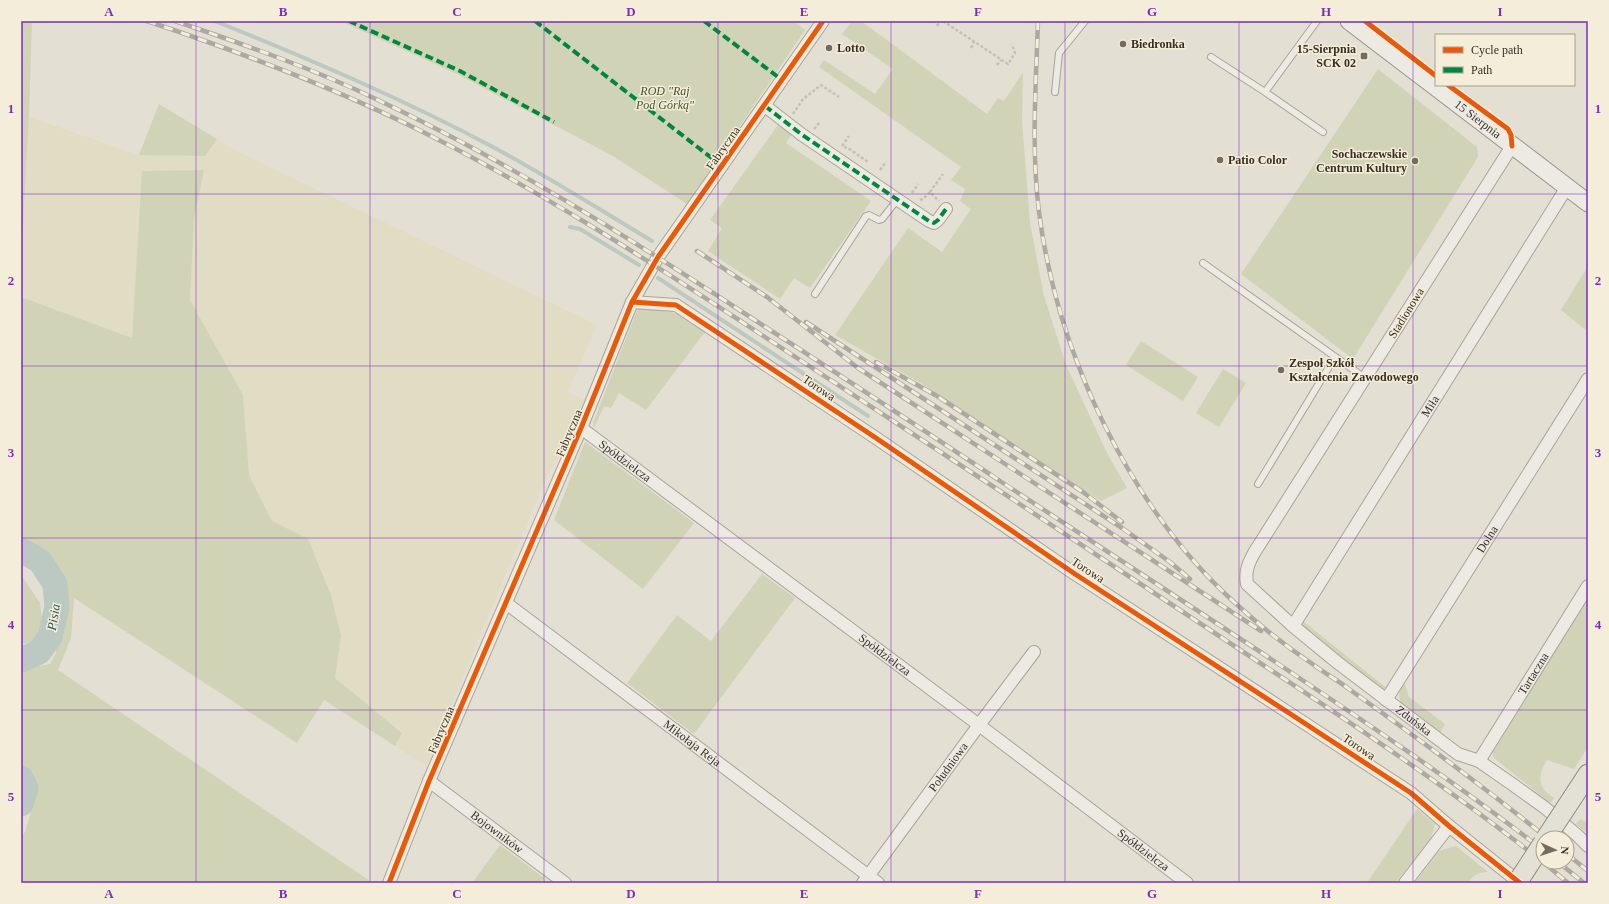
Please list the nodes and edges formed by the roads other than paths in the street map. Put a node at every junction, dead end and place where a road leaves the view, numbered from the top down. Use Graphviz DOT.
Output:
graph roads {
  1 [pos="823,21"];
  2 [pos="1085,21"];
  3 [pos="1317,21"];
  4 [pos="1348,21"];
  5 [pos="1211,57"];
  6 [pos="1055,92"];
  7 [pos="1265,92"];
  8 [pos="764,106"];
  9 [pos="1323,132"];
  10 [pos="1512,146"];
  11 [pos="1567,187"];
  12 [pos="897,200"];
  13 [pos="1588,203"];
  14 [pos="946,209"];
  15 [pos="1203,263"];
  16 [pos="815,294"];
  17 [pos="632,302"];
  18 [pos="1335,357"];
  19 [pos="1365,378"];
  20 [pos="1588,379"];
  21 [pos="582,428"];
  22 [pos="1258,484"];
  23 [pos="1247,584"];
  24 [pos="1588,586"];
  25 [pos="506,603"];
  26 [pos="1293,626"];
  27 [pos="1034,652"];
  28 [pos="1386,700"];
  29 [pos="979,725"];
  30 [pos="1479,761"];
  31 [pos="1588,774"];
  32 [pos="429,781"];
  33 [pos="1448,826"];
  34 [pos="1551,830"];
  35 [pos="1588,846"];
  36 [pos="1535,856"];
  37 [pos="869,881"];
  38 [pos="389,883"];
  39 [pos="565,883"];
  40 [pos="1187,883"];
  41 [pos="1405,883"];
  42 [pos="1518,883"];
  1 -- 8 [label="street, Fabryczna"];
  2 -- 6 [label="lane"];
  3 -- 7 [label="lane"];
  4 -- 10 [label="main road, 15 Sierpnia"];
  5 -- 7 [label="lane"];
  7 -- 9 [label="lane"];
  8 -- 12 [label="street"];
  8 -- 17 [label="street, Fabryczna"];
  10 -- 11 [label="main road, 15 Sierpnia"];
  10 -- 19 [label="street, Stadionowa"];
  11 -- 13 [label="main road, 15 Sierpnia"];
  11 -- 26 [label="street, Miła"];
  12 -- 14 [label="street"];
  12 -- 16 [label="lane"];
  15 -- 18 [label="lane"];
  17 -- 21 [label="street, Fabryczna"];
  17 -- 33 [label="street, Torowa"];
  18 -- 19 [label="lane"];
  18 -- 22 [label="lane"];
  19 -- 23 [label="street, Stadionowa"];
  20 -- 28 [label="street, Dolna"];
  21 -- 25 [label="street, Fabryczna"];
  21 -- 29 [label="street, Spółdzielcza"];
  23 -- 26 [label="street, Zduńska"];
  24 -- 30 [label="street, Tartaczna"];
  25 -- 32 [label="street, Fabryczna"];
  25 -- 37 [label="street, Mikołaja Reja"];
  26 -- 28 [label="street, Zduńska"];
  27 -- 29 [label="street, Południowa"];
  28 -- 30 [label="street, Zduńska"];
  29 -- 37 [label="street, Południowa"];
  29 -- 40 [label="street, Spółdzielcza"];
  30 -- 35 [label="street, Zduńska"];
  31 -- 34 [label="main road, bridge"];
  32 -- 38 [label="street, Fabryczna"];
  32 -- 39 [label="street, Bojowników"];
  33 -- 41 [label="street"];
  33 -- 42 [label="street, Torowa"];
  36 -- 42 [label="main road, bridge"];
}
